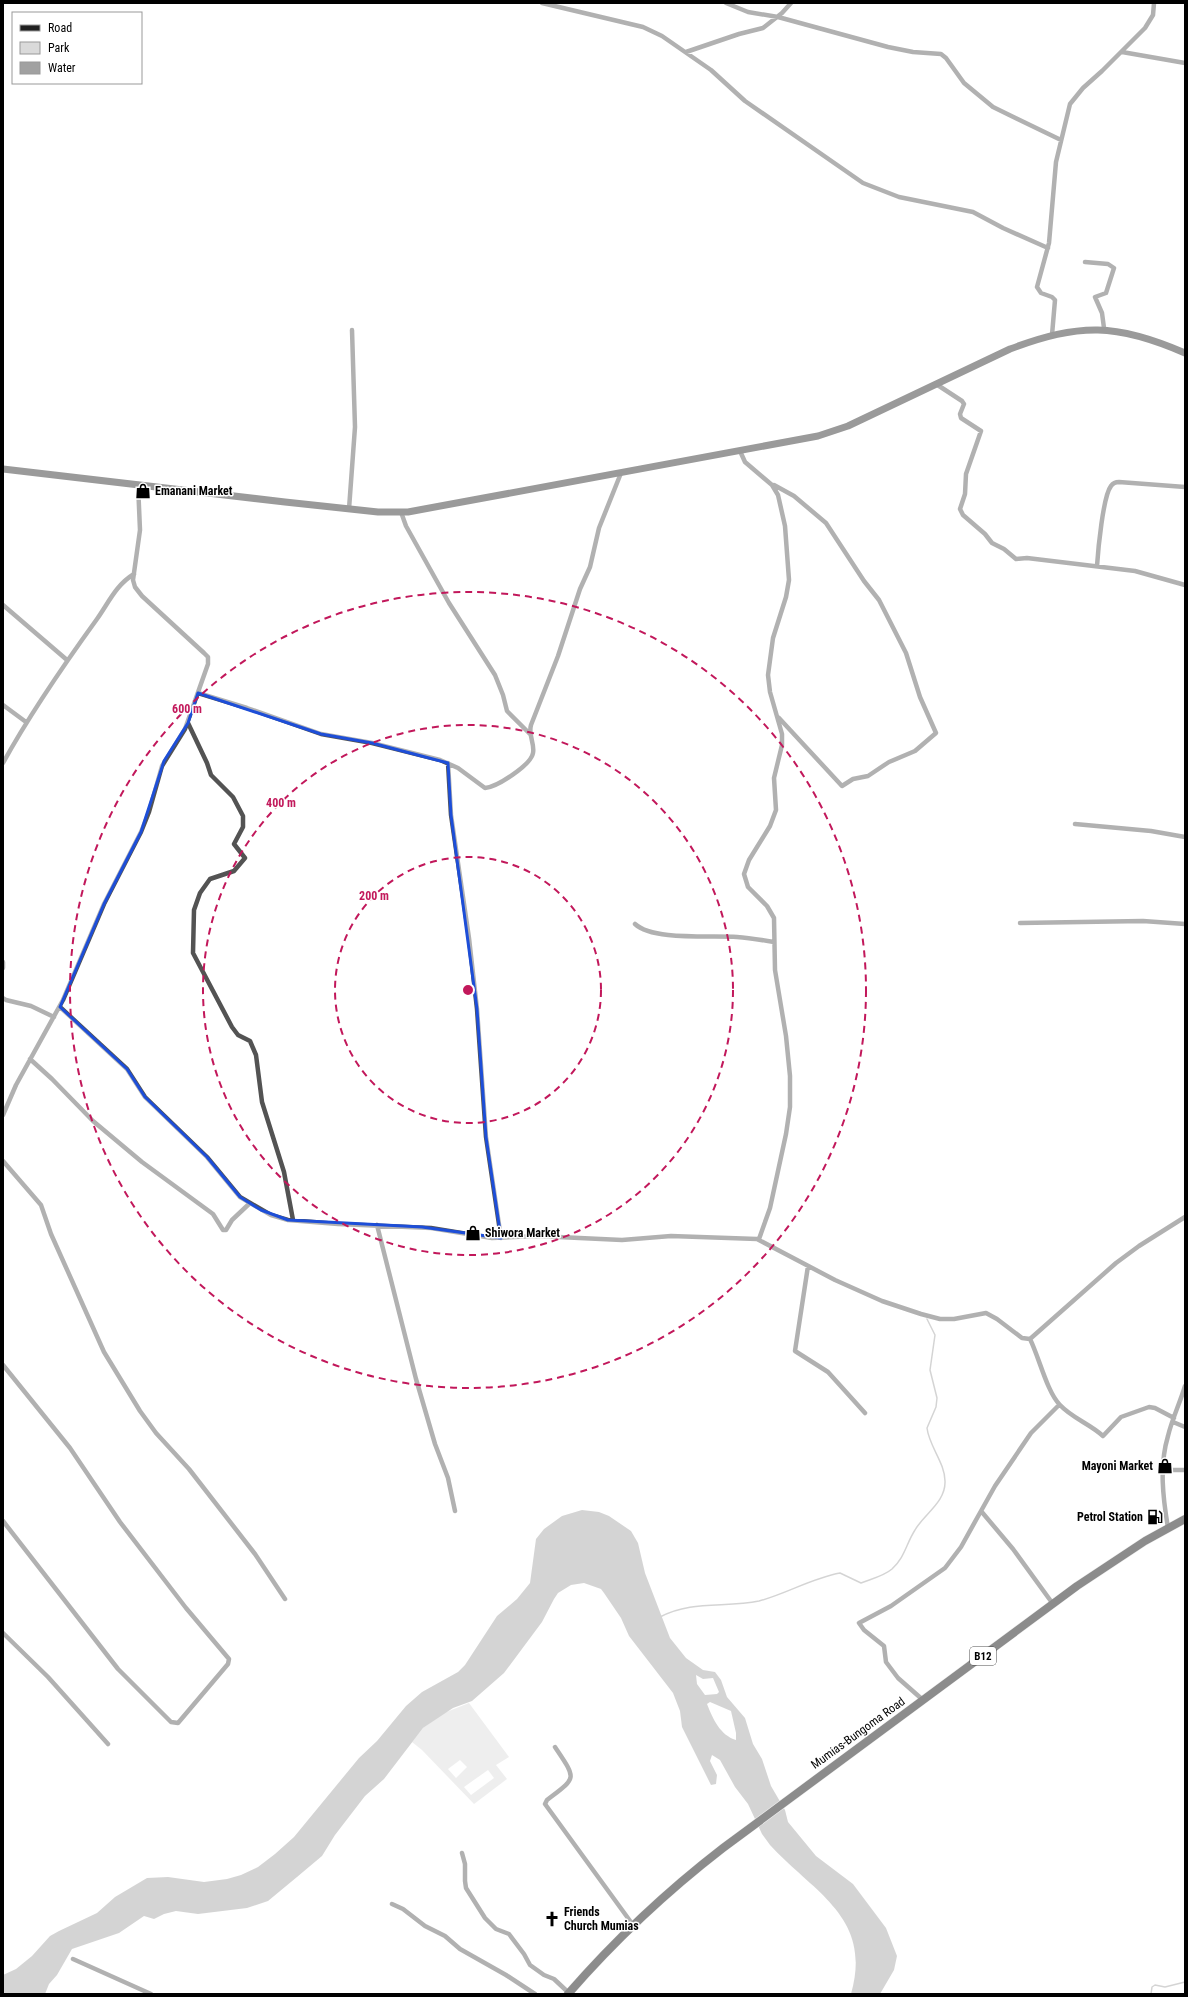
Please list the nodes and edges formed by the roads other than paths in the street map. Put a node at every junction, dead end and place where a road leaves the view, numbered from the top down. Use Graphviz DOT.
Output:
graph roads {
  1 [pos="542,3"];
  2 [pos="726,3"];
  3 [pos="792,3"];
  4 [pos="1154,3"];
  5 [pos="778,17"];
  6 [pos="686,52"];
  7 [pos="1122,52"];
  8 [pos="1185,64"];
  9 [pos="1061,140"];
  10 [pos="1048,248"];
  11 [pos="1085,262"];
  12 [pos="1104,328"];
  13 [pos="352,330"];
  14 [pos="1052,335"];
  15 [pos="1185,353"];
  16 [pos="936,383"];
  17 [pos="740,451"];
  18 [pos="3,469"];
  19 [pos="621,472"];
  20 [pos="138,484"];
  21 [pos="772,485"];
  22 [pos="1185,487"];
  23 [pos="349,509"];
  24 [pos="400,512"];
  25 [pos="1097,566"];
  26 [pos="134,574"];
  27 [pos="1185,585"];
  28 [pos="3,605"];
  29 [pos="67,660"];
  30 [pos="198,693"];
  31 [pos="3,705"];
  32 [pos="778,717"];
  33 [pos="26,722"];
  34 [pos="188,723"];
  35 [pos="530,734"];
  36 [pos="3,763"];
  37 [pos="448,763"];
  38 [pos="1075,824"];
  39 [pos="1185,837"];
  40 [pos="1020,923"];
  41 [pos="635,924"];
  42 [pos="1185,924"];
  43 [pos="774,942"];
  44 [pos="3,962"];
  45 [pos="3,968"];
  46 [pos="3,998"];
  47 [pos="60,1007"];
  48 [pos="54,1017"];
  49 [pos="30,1059"];
  50 [pos="3,1116"];
  51 [pos="3,1161"];
  52 [pos="249,1204"];
  53 [pos="1185,1217"];
  54 [pos="293,1220"];
  55 [pos="377,1225"];
  56 [pos="501,1238"];
  57 [pos="759,1239"];
  58 [pos="808,1266"];
  59 [pos="1030,1339"];
  60 [pos="3,1365"];
  61 [pos="1185,1386"];
  62 [pos="1060,1405"];
  63 [pos="865,1414"];
  64 [pos="1174,1420"];
  65 [pos="1185,1427"];
  66 [pos="1163,1470"];
  67 [pos="1185,1470"];
  68 [pos="455,1511"];
  69 [pos="981,1512"];
  70 [pos="1185,1518"];
  71 [pos="3,1521"];
  72 [pos="1168,1528"];
  73 [pos="285,1599"];
  74 [pos="1053,1604"];
  75 [pos="3,1633"];
  76 [pos="923,1700"];
  77 [pos="108,1744"];
  78 [pos="555,1747"];
  79 [pos="462,1853"];
  80 [pos="392,1904"];
  81 [pos="633,1925"];
  82 [pos="73,1959"];
  83 [pos="569,1993"];
  84 [pos="151,1994"];
  85 [pos="535,1994"];
  1 -- 6 [label="street"];
  2 -- 5 [label="street"];
  3 -- 5 [label="street"];
  4 -- 7 [label="street"];
  5 -- 6 [label="street"];
  5 -- 9 [label="street"];
  6 -- 10 [label="street"];
  7 -- 8 [label="street"];
  7 -- 9 [label="street"];
  9 -- 10 [label="street"];
  10 -- 14 [label="street"];
  11 -- 12 [label="street"];
  13 -- 23 [label="street"];
  14 -- 15 [label="street"];
  14 -- 16 [label="street"];
  16 -- 17 [label="street"];
  16 -- 25 [label="street"];
  17 -- 19 [label="street"];
  17 -- 21 [label="street"];
  18 -- 20 [label="street"];
  19 -- 24 [label="street"];
  19 -- 35 [label="street"];
  20 -- 23 [label="street"];
  20 -- 26 [label="street"];
  21 -- 32 [label="street"];
  21 -- 32 [label="street"];
  22 -- 25 [label="street"];
  23 -- 24 [label="street"];
  24 -- 35 [label="street"];
  25 -- 27 [label="street"];
  26 -- 29 [label="street"];
  26 -- 30 [label="street"];
  28 -- 29 [label="street"];
  29 -- 33 [label="street"];
  30 -- 34 [label="street"];
  30 -- 37 [label="street"];
  31 -- 33 [label="street"];
  32 -- 43 [label="street"];
  33 -- 36 [label="street"];
  34 -- 47 [label="street"];
  34 -- 54 [label="street"];
  35 -- 37 [label="street"];
  37 -- 56 [label="street"];
  38 -- 39 [label="street"];
  40 -- 42 [label="street"];
  41 -- 43 [label="street"];
  43 -- 57 [label="street"];
  44 -- 45 [label="street"];
  46 -- 48 [label="street"];
  47 -- 48 [label="street"];
  47 -- 52 [label="street"];
  48 -- 49 [label="street"];
  49 -- 50 [label="street"];
  49 -- 52 [label="street"];
  51 -- 73 [label="street"];
  52 -- 54 [label="street"];
  53 -- 59 [label="street"];
  54 -- 55 [label="street"];
  55 -- 56 [label="street"];
  55 -- 68 [label="street"];
  56 -- 57 [label="street"];
  57 -- 58 [label="street"];
  58 -- 59 [label="street"];
  58 -- 63 [label="street"];
  59 -- 62 [label="street"];
  60 -- 71 [label="street"];
  61 -- 64 [label="street"];
  62 -- 64 [label="street"];
  62 -- 69 [label="street"];
  64 -- 65 [label="street"];
  64 -- 66 [label="street"];
  66 -- 67 [label="street"];
  66 -- 72 [label="street"];
  69 -- 74 [label="street"];
  69 -- 76 [label="street"];
  70 -- 72 [label="highway, Mumias-Bungoma Road / B12"];
  72 -- 74 [label="highway, Mumias-Bungoma Road / B12"];
  74 -- 76 [label="highway, Mumias-Bungoma Road / B12"];
  75 -- 77 [label="street"];
  76 -- 81 [label="highway, Mumias-Bungoma Road / B12"];
  78 -- 81 [label="street"];
  79 -- 83 [label="street"];
  80 -- 85 [label="street"];
  81 -- 83 [label="highway, Mumias-Bungoma Road / B12"];
  82 -- 84 [label="street"];
}
